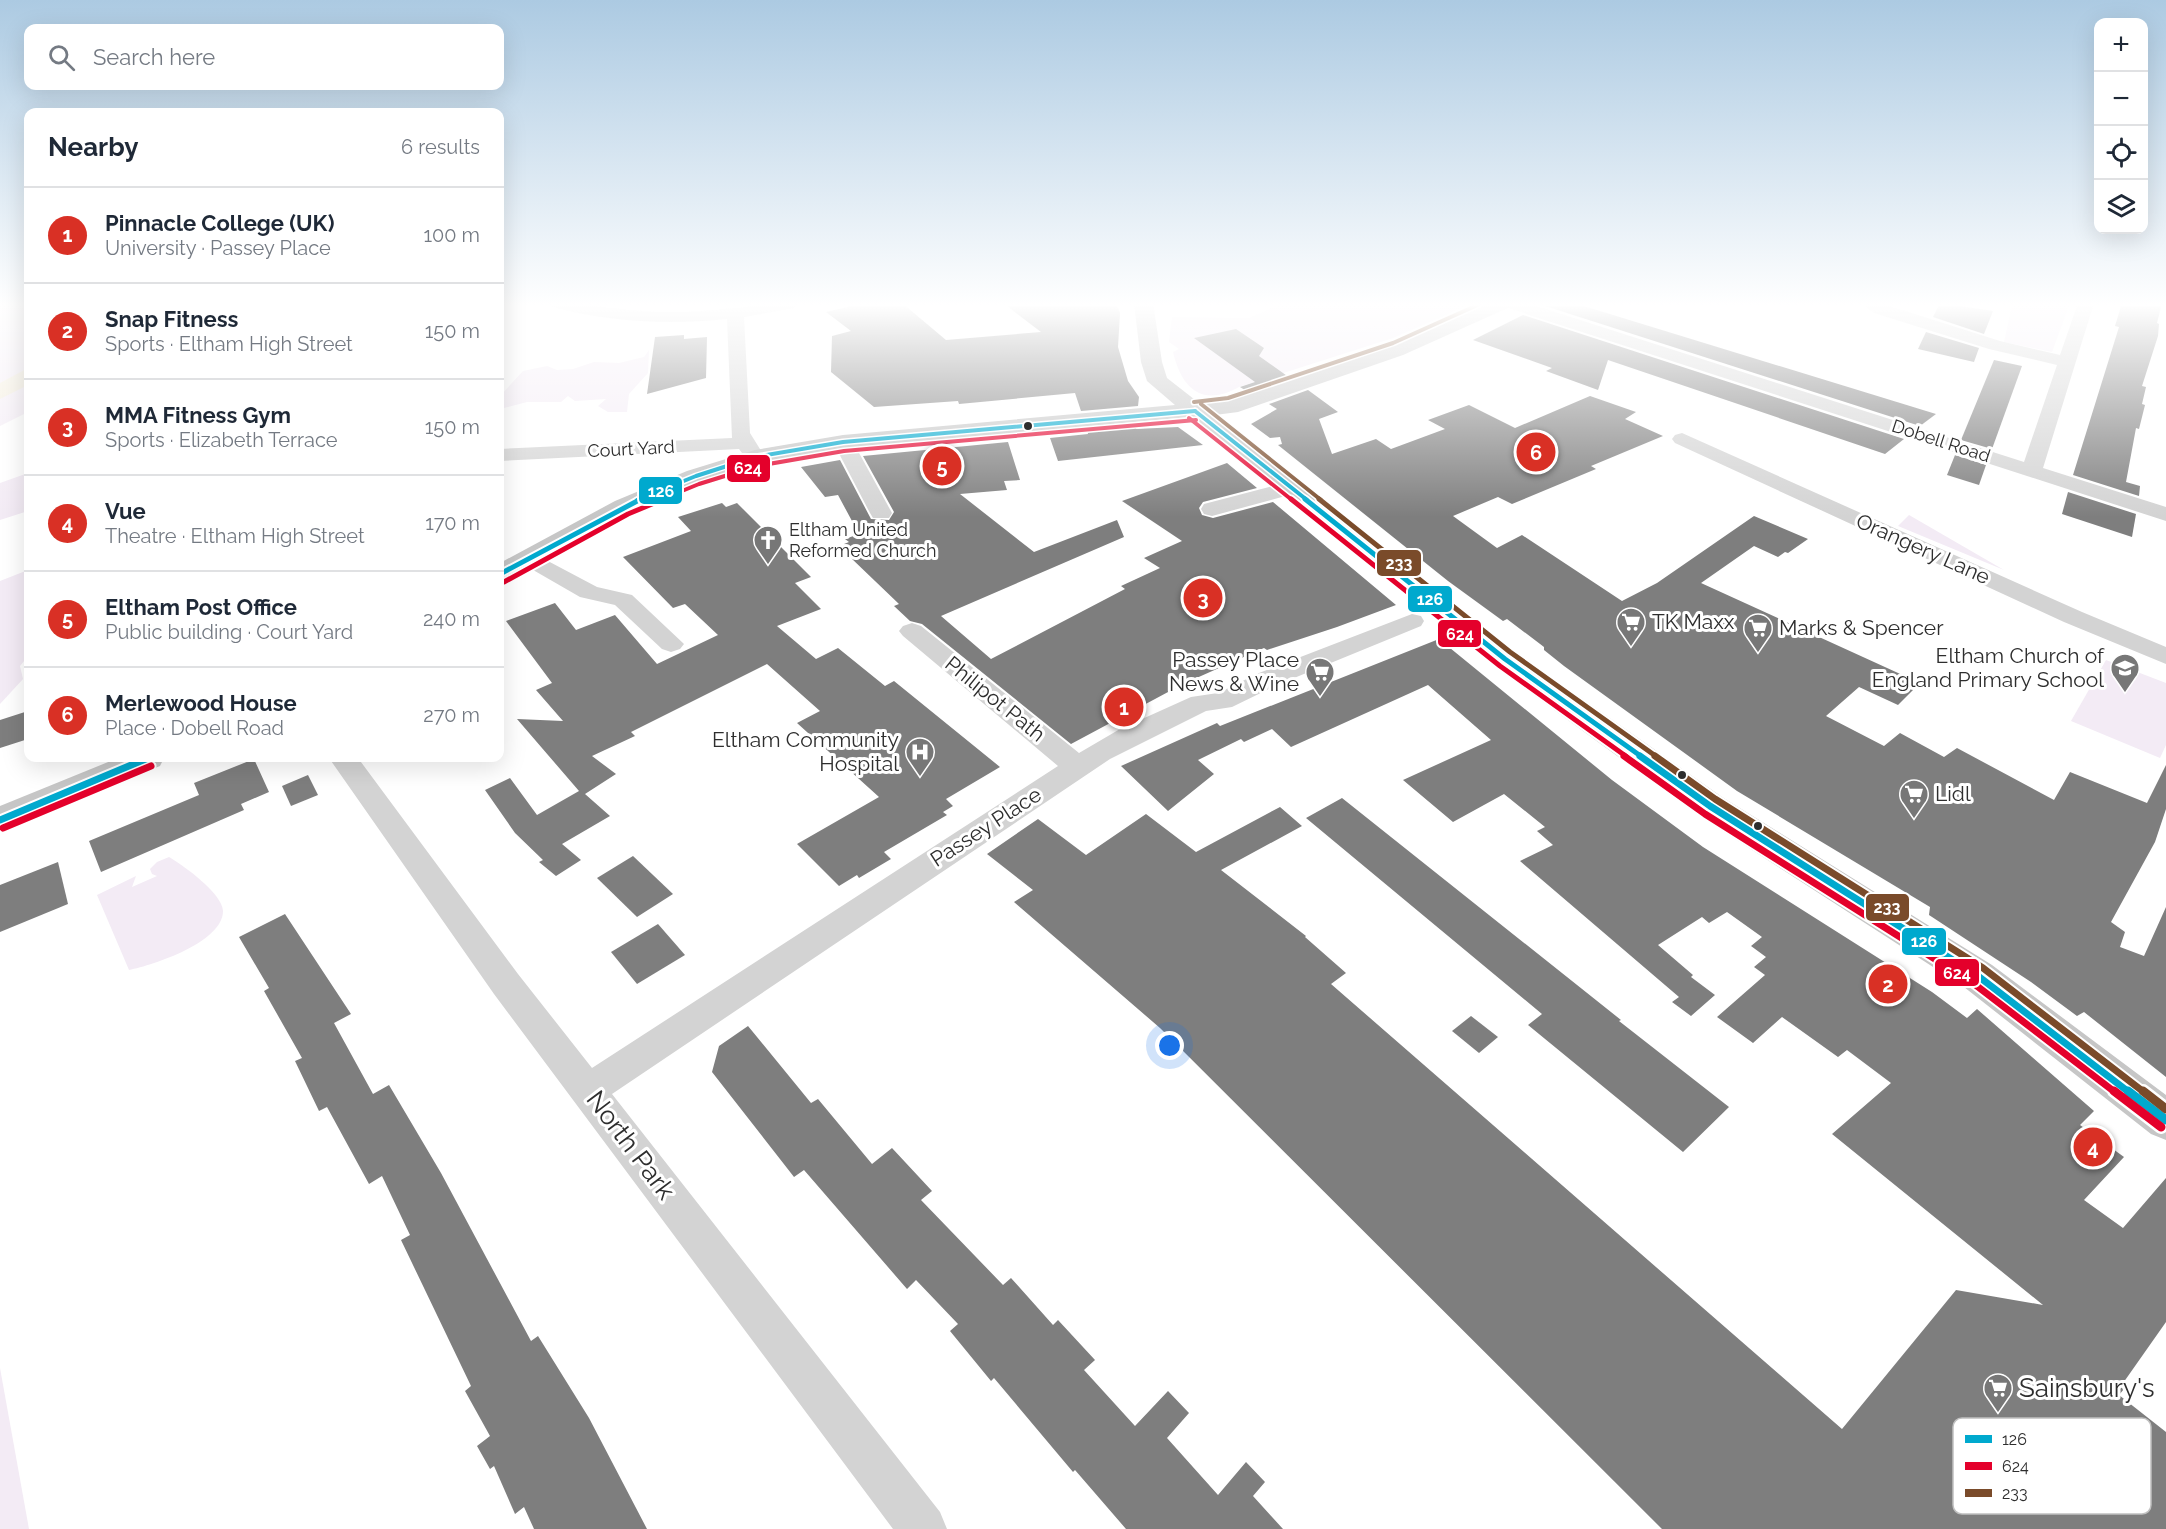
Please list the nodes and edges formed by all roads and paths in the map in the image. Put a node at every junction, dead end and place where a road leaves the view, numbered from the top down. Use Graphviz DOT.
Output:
graph roads {
  1 [pos="738,374"];
  2 [pos="1155,374"];
  3 [pos="1327,374"];
  4 [pos="1734,374"];
  5 [pos="2063,374"];
  6 [pos="1195,411"];
  7 [pos="1682,439"];
  8 [pos="504,440"];
  9 [pos="843,442"];
  10 [pos="585,451"];
  11 [pos="746,454"];
  12 [pos="504,455"];
  13 [pos="2032,470"];
  14 [pos="1292,487"];
  15 [pos="1212,509"];
  16 [pos="881,513"];
  17 [pos="2166,513"];
  18 [pos="529,558"];
  19 [pos="504,572"];
  20 [pos="1412,621"];
  21 [pos="912,631"];
  22 [pos="671,644"];
  23 [pos="2166,656"];
  24 [pos="138,762"];
  25 [pos="346,762"];
  26 [pos="1078,766"];
  27 [pos="0,820"];
  28 [pos="589,1090"];
  29 [pos="2166,1120"];
  30 [pos="923,1529"];
  1 -- 11 [label="street"];
  2 -- 6 [label="main road"];
  3 -- 6 [label="main road, Court Yard"];
  4 -- 13 [label="street, Dobell Road"];
  5 -- 13 [label="street"];
  6 -- 9 [label="main road, Court Yard"];
  6 -- 14 [label="main road"];
  7 -- 23 [label="street, Orangery Lane"];
  8 -- 10 [label="street"];
  9 -- 11 [label="main road, Court Yard"];
  9 -- 16 [label="street"];
  10 -- 11 [label="street, Court Yard"];
  10 -- 12 [label="street, Court Yard"];
  11 -- 18 [label="main road"];
  13 -- 17 [label="street, Dobell Road"];
  14 -- 15 [label="street"];
  14 -- 29 [label="main road"];
  18 -- 19 [label="main road"];
  18 -- 22 [label="street"];
  20 -- 26 [label="street, Passey Place"];
  21 -- 26 [label="street, Philipot Path"];
  24 -- 27 [label="main road"];
  25 -- 28 [label="street, North Park"];
  26 -- 28 [label="street, Passey Place"];
  28 -- 30 [label="street, North Park"];
}
